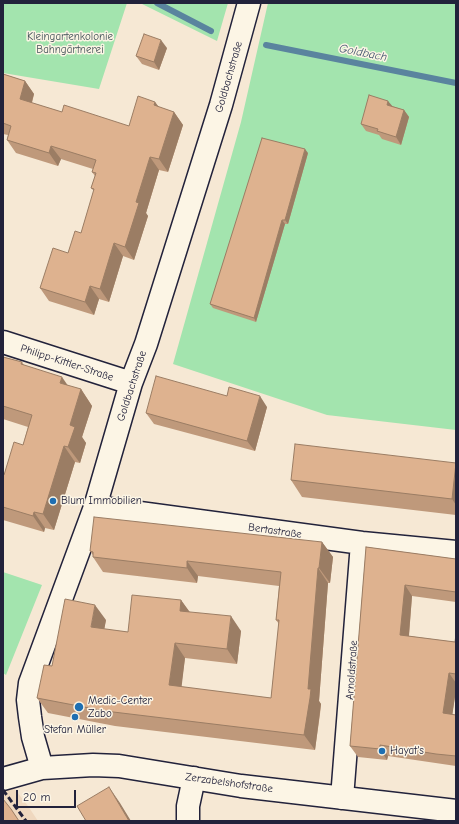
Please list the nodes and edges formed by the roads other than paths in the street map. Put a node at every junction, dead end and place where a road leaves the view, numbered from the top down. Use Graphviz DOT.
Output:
graph roads {
  1 [pos="246,13"];
  2 [pos="3,342"];
  3 [pos="131,383"];
  4 [pos="95,507"];
  5 [pos="362,543"];
  6 [pos="456,552"];
  7 [pos="42,768"];
  8 [pos="194,778"];
  9 [pos="3,779"];
  10 [pos="342,798"];
  11 [pos="456,811"];
  12 [pos="188,821"];
  1 -- 3 [label="street, Goldbachstraße"];
  2 -- 3 [label="street, Philipp-Kittler-Straße"];
  3 -- 4 [label="street, Goldbachstraße"];
  4 -- 5 [label="street, Bertastraße"];
  4 -- 7 [label="street, Goldbachstraße"];
  5 -- 6 [label="street, Bertastraße"];
  5 -- 10 [label="street, Arnoldstraße"];
  7 -- 8 [label="street, Zerzabelshofstraße"];
  7 -- 9 [label="street, Zerzabelshofstraße"];
  8 -- 10 [label="street, Zerzabelshofstraße"];
  8 -- 12 [label="street"];
  10 -- 11 [label="street, Zerzabelshofstraße"];
}
